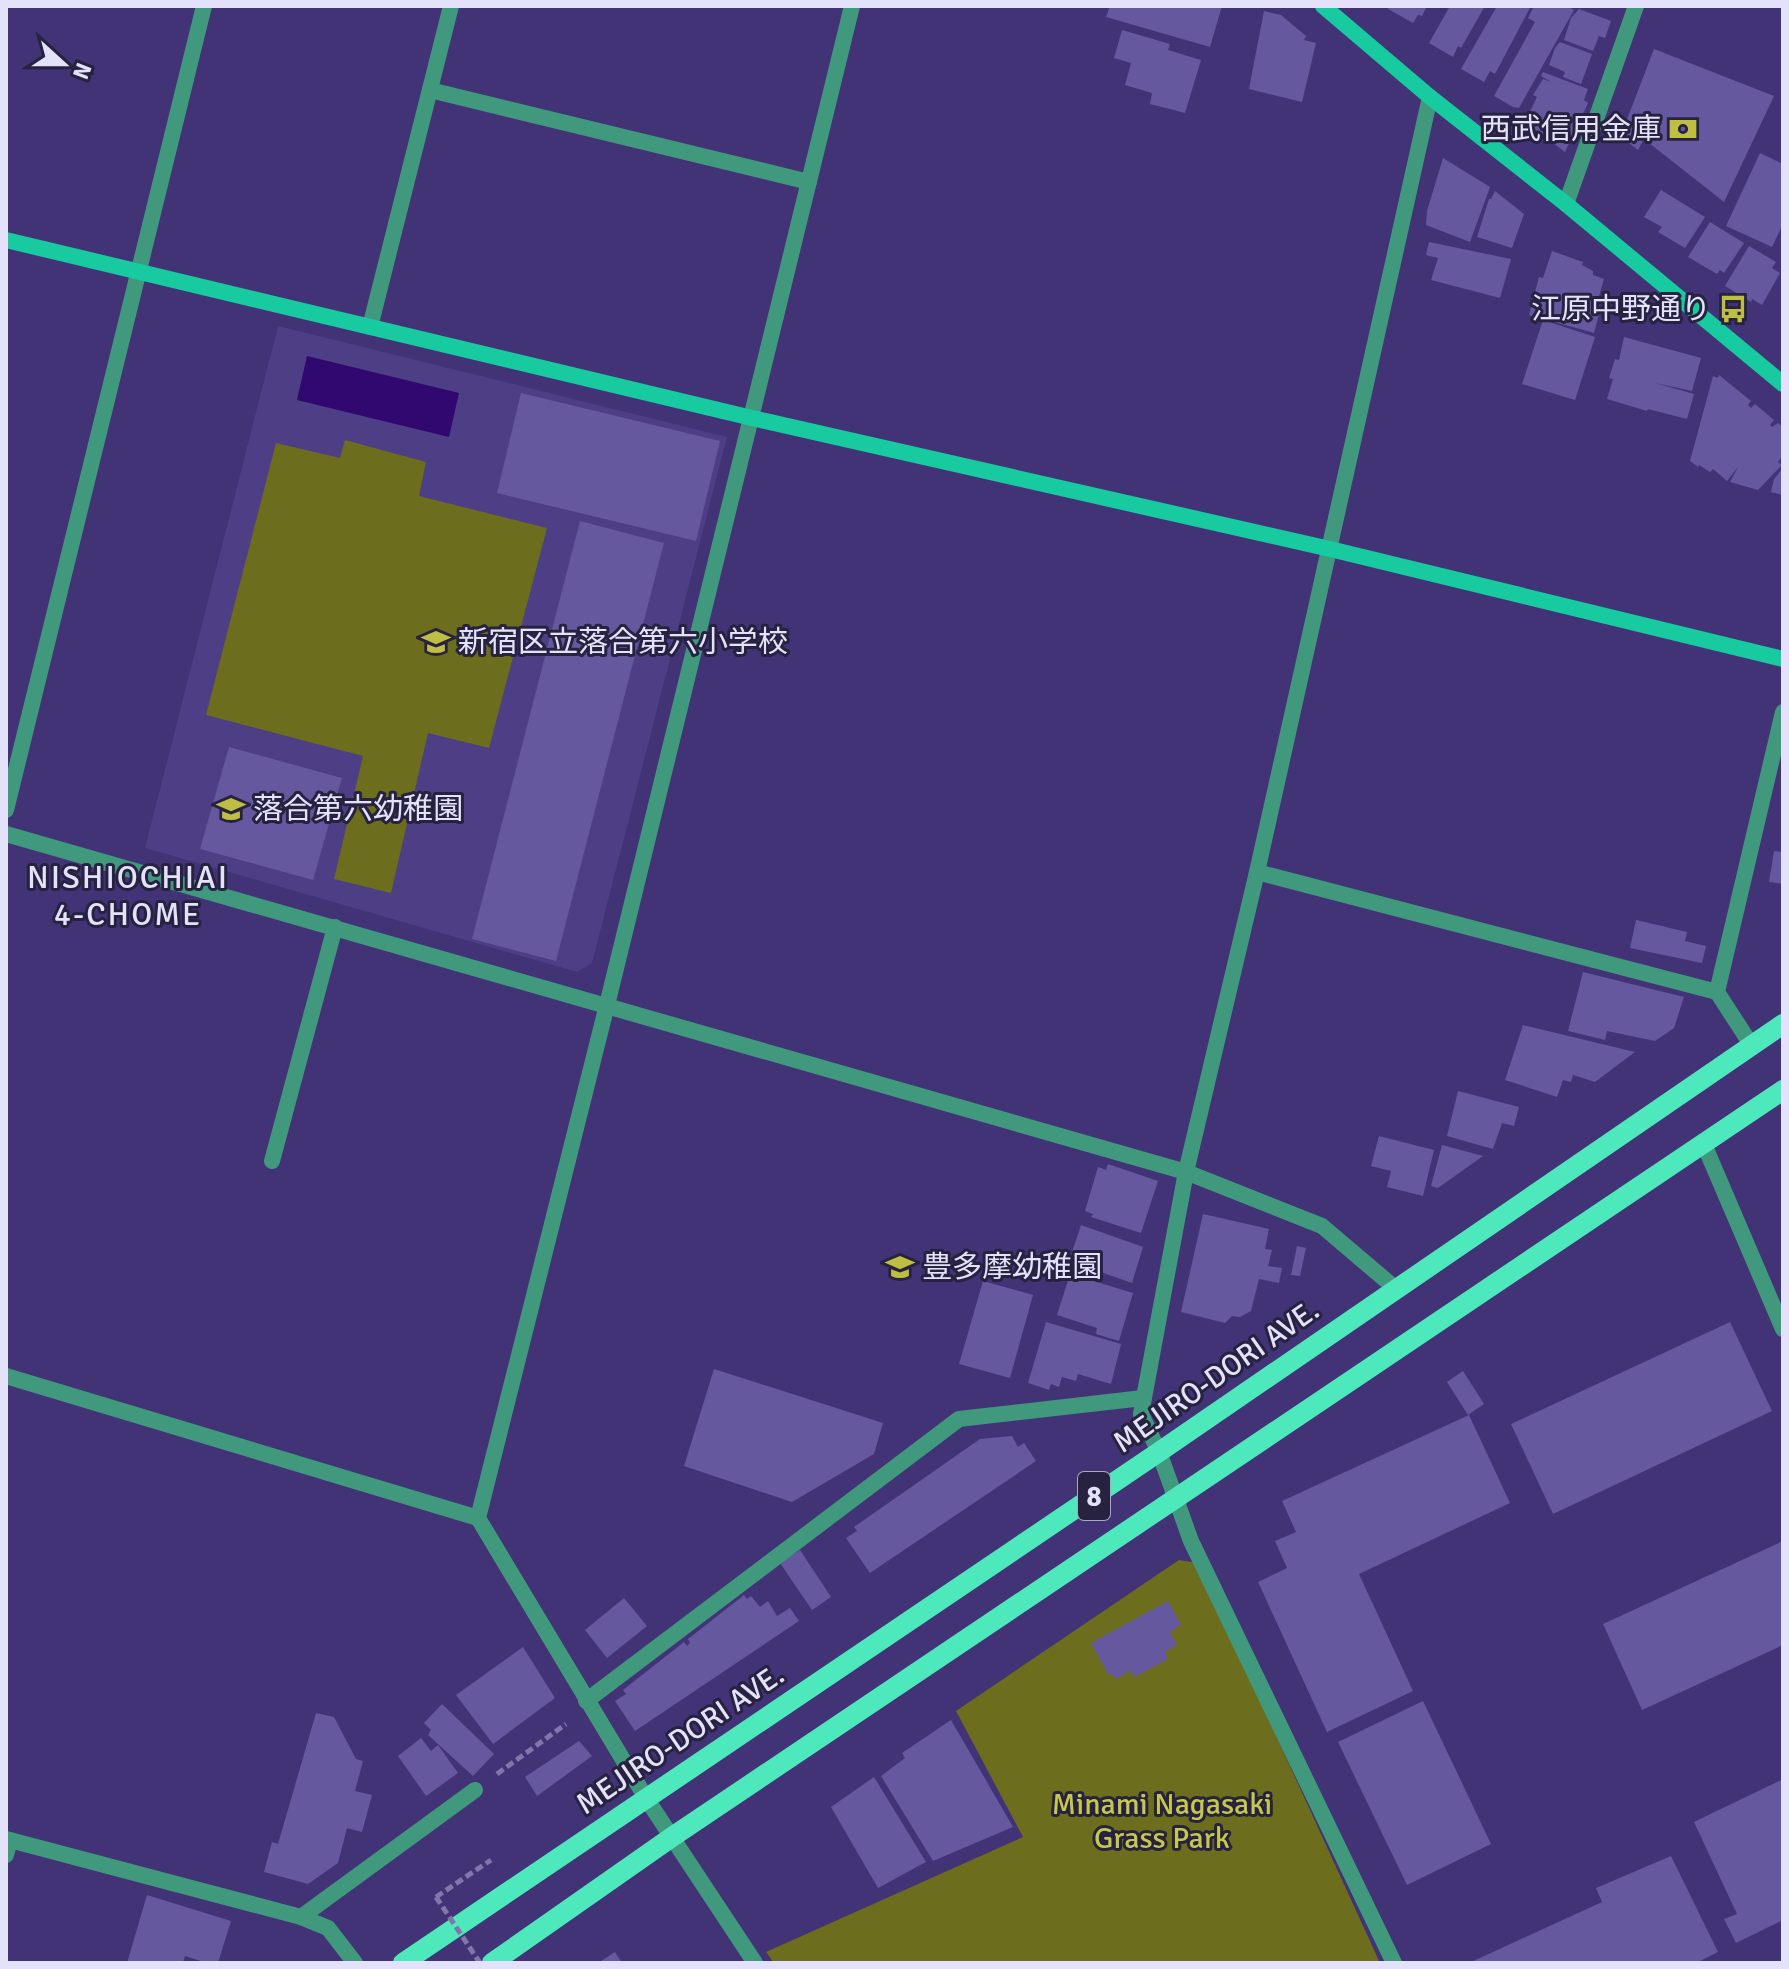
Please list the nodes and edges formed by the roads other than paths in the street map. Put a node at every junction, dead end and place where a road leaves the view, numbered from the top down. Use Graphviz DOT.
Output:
graph roads {
  1 [pos="204,6"];
  2 [pos="451,6"];
  3 [pos="852,6"];
  4 [pos="1323,6"];
  5 [pos="1636,6"];
  6 [pos="430,90"];
  7 [pos="1430,97"];
  8 [pos="809,182"];
  9 [pos="1566,204"];
  10 [pos="6,240"];
  11 [pos="138,271"];
  12 [pos="370,327"];
  13 [pos="1783,384"];
  14 [pos="752,418"];
  15 [pos="1330,549"];
  16 [pos="1783,659"];
  17 [pos="1783,712"];
  18 [pos="6,810"];
  19 [pos="6,834"];
  20 [pos="1257,872"];
  21 [pos="335,927"];
  22 [pos="1717,992"];
  23 [pos="607,1005"];
  24 [pos="1783,1024"];
  25 [pos="1752,1046"];
  26 [pos="1783,1090"];
  27 [pos="1703,1142"];
  28 [pos="272,1161"];
  29 [pos="1186,1172"];
  30 [pos="1395,1288"];
  31 [pos="1783,1329"];
  32 [pos="6,1376"];
  33 [pos="1143,1398"];
  34 [pos="1159,1452"];
  35 [pos="1174,1500"];
  36 [pos="478,1518"];
  37 [pos="588,1704"];
  38 [pos="475,1790"];
  39 [pos="646,1798"];
  40 [pos="672,1837"];
  41 [pos="7,1845"];
  42 [pos="301,1917"];
  43 [pos="355,1963"];
  44 [pos="403,1963"];
  45 [pos="492,1963"];
  46 [pos="755,1963"];
  47 [pos="1394,1963"];
  1 -- 11 [label="street"];
  2 -- 6 [label="street"];
  3 -- 8 [label="street"];
  4 -- 7 [label="street"];
  5 -- 9 [label="street"];
  6 -- 8 [label="street"];
  6 -- 12 [label="street"];
  7 -- 9 [label="street"];
  7 -- 15 [label="street"];
  8 -- 14 [label="street"];
  9 -- 13 [label="street"];
  10 -- 11 [label="street"];
  11 -- 12 [label="street"];
  11 -- 18 [label="street"];
  12 -- 14 [label="street"];
  14 -- 15 [label="street"];
  14 -- 23 [label="street"];
  15 -- 16 [label="street"];
  15 -- 20 [label="street"];
  17 -- 22 [label="street"];
  19 -- 21 [label="street"];
  20 -- 22 [label="street"];
  20 -- 29 [label="street"];
  21 -- 23 [label="street"];
  21 -- 28 [label="street"];
  22 -- 25 [label="street"];
  23 -- 29 [label="street"];
  23 -- 36 [label="street"];
  24 -- 25 [label="main road, MEJIRO-DORI AVE. / 8"];
  25 -- 30 [label="main road, MEJIRO-DORI AVE. / 8"];
  26 -- 27 [label="main road, 8"];
  27 -- 31 [label="street"];
  27 -- 35 [label="main road, 8"];
  29 -- 30 [label="street"];
  29 -- 33 [label="street"];
  30 -- 34 [label="main road, MEJIRO-DORI AVE. / 8"];
  32 -- 36 [label="street"];
  33 -- 34 [label="street"];
  33 -- 37 [label="street"];
  34 -- 35 [label="street"];
  34 -- 39 [label="main road, MEJIRO-DORI AVE. / 8"];
  35 -- 40 [label="main road, 8"];
  35 -- 47 [label="street"];
  36 -- 37 [label="street"];
  37 -- 39 [label="street"];
  38 -- 42 [label="street"];
  39 -- 40 [label="street"];
  39 -- 44 [label="main road, MEJIRO-DORI AVE. / 8"];
  40 -- 45 [label="main road, 8"];
  40 -- 46 [label="street"];
  41 -- 42 [label="street"];
  42 -- 43 [label="street"];
}
